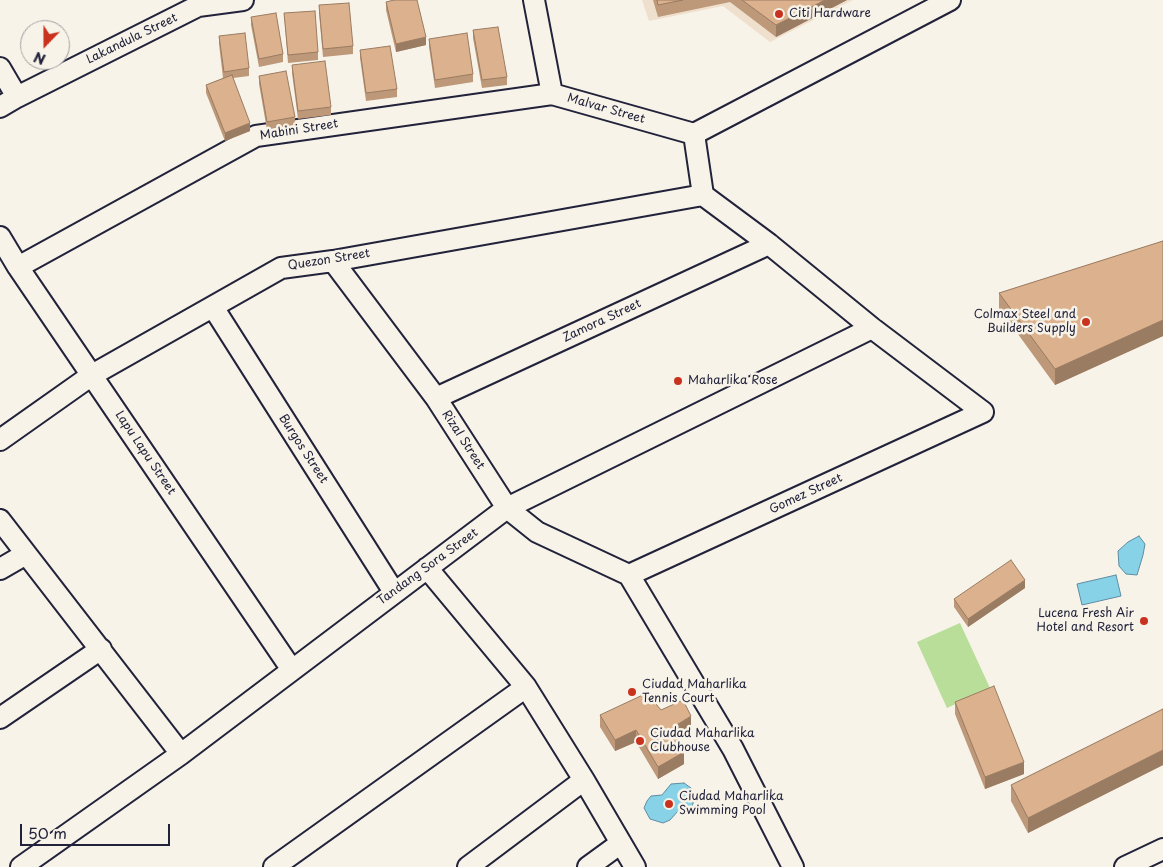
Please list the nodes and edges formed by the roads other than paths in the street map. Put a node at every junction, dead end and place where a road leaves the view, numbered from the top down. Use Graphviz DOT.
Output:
graph roads {
  1 [pos="243,0"];
  2 [pos="534,0"];
  3 [pos="950,0"];
  4 [pos="0,68"];
  5 [pos="552,94"];
  6 [pos="8,102"];
  7 [pos="694,134"];
  8 [pos="702,195"];
  9 [pos="0,237"];
  10 [pos="769,244"];
  11 [pos="333,260"];
  12 [pos="18,267"];
  13 [pos="213,307"];
  14 [pos="872,328"];
  15 [pos="92,375"];
  16 [pos="436,398"];
  17 [pos="0,440"];
  18 [pos="507,508"];
  19 [pos="0,520"];
  20 [pos="26,554"];
  21 [pos="0,568"];
  22 [pos="427,568"];
  23 [pos="629,575"];
  24 [pos="394,592"];
  25 [pos="101,649"];
  26 [pos="292,670"];
  27 [pos="526,688"];
  28 [pos="0,718"];
  29 [pos="181,754"];
  30 [pos="584,780"];
  31 [pos="621,843"];
  32 [pos="1163,849"];
  33 [pos="21,867"];
  34 [pos="274,867"];
  35 [pos="468,867"];
  36 [pos="588,867"];
  37 [pos="635,867"];
  38 [pos="793,867"];
  39 [pos="1125,867"];
  1 -- 6 [label="street, Lakandula Street"];
  2 -- 5 [label="street, Malvar Street"];
  3 -- 7 [label="street"];
  4 -- 6 [label="street"];
  5 -- 7 [label="street, Malvar Street"];
  5 -- 12 [label="street, Mabini Street"];
  7 -- 8 [label="street"];
  8 -- 10 [label="street"];
  8 -- 11 [label="street, Quezon Street"];
  9 -- 12 [label="street, Lapu Lapu Street"];
  10 -- 14 [label="street"];
  10 -- 16 [label="street, Zamora Street"];
  11 -- 13 [label="street, Quezon Street"];
  11 -- 16 [label="street, Rizal Street"];
  12 -- 15 [label="street, Lapu Lapu Street"];
  13 -- 15 [label="street, Quezon Street"];
  13 -- 24 [label="street, Burgos Street"];
  14 -- 18 [label="street, Tandang Sora Street"];
  14 -- 23 [label="street, Gomez Street"];
  15 -- 17 [label="street, Quezon Street"];
  15 -- 26 [label="street, Lapu Lapu Street"];
  16 -- 18 [label="street, Rizal Street"];
  18 -- 22 [label="street, Tandang Sora Street"];
  18 -- 23 [label="street, Rizal Street"];
  19 -- 20 [label="street"];
  20 -- 21 [label="street"];
  20 -- 25 [label="street"];
  22 -- 24 [label="street, Tandang Sora Street"];
  22 -- 27 [label="street"];
  23 -- 38 [label="street"];
  24 -- 26 [label="street, Tandang Sora Street"];
  25 -- 28 [label="street"];
  25 -- 29 [label="street"];
  26 -- 29 [label="street, Tandang Sora Street"];
  27 -- 30 [label="street"];
  27 -- 34 [label="street"];
  29 -- 33 [label="street, Tandang Sora Street"];
  30 -- 31 [label="street"];
  30 -- 35 [label="street"];
  31 -- 36 [label="street"];
  31 -- 37 [label="street"];
  32 -- 39 [label="street"];
}
